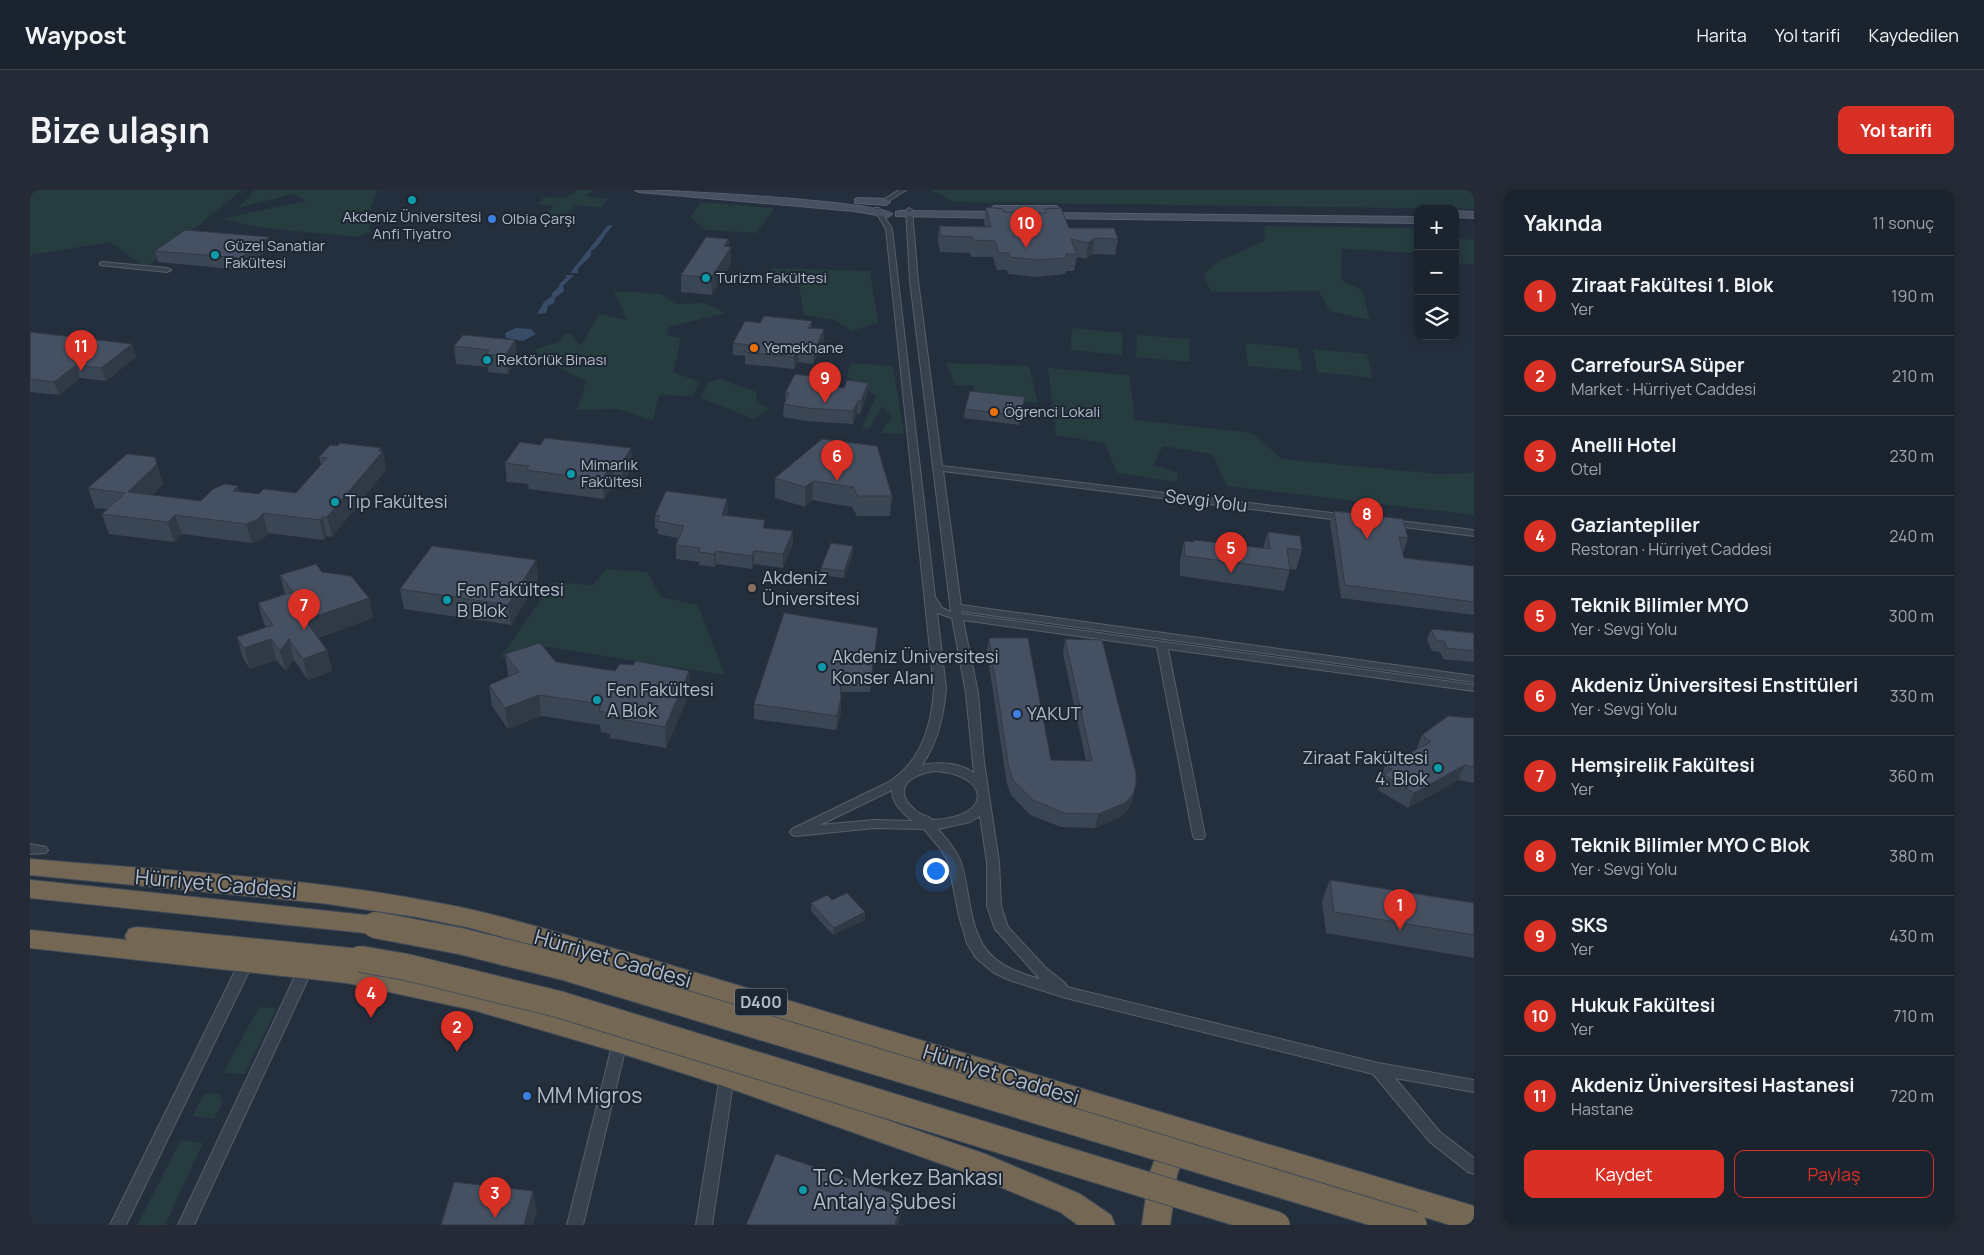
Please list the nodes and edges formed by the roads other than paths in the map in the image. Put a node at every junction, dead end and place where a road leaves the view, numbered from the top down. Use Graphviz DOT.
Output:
graph roads {
  1 [pos="639,190"];
  2 [pos="710,190"];
  3 [pos="903,190"];
  4 [pos="901,202"];
  5 [pos="881,206"];
  6 [pos="909,212"];
  7 [pos="1414,214"];
  8 [pos="1459,214"];
  9 [pos="1474,215"];
  10 [pos="1414,220"];
  11 [pos="1459,220"];
  12 [pos="1474,220"];
  13 [pos="102,264"];
  14 [pos="167,270"];
  15 [pos="938,468"];
  16 [pos="1357,519"];
  17 [pos="1376,521"];
  18 [pos="1474,533"];
  19 [pos="927,583"];
  20 [pos="956,612"];
  21 [pos="1162,645"];
  22 [pos="1474,679"];
  23 [pos="1474,688"];
  24 [pos="905,776"];
  25 [pos="983,794"];
  26 [pos="927,822"];
  27 [pos="1199,836"];
  28 [pos="34,855"];
  29 [pos="30,889"];
  30 [pos="30,926"];
  31 [pos="30,939"];
  32 [pos="247,961"];
  33 [pos="306,968"];
  34 [pos="1066,992"];
  35 [pos="620,1042"];
  36 [pos="1378,1069"];
  37 [pos="727,1076"];
  38 [pos="1474,1086"];
  39 [pos="1179,1130"];
  40 [pos="1474,1167"];
  41 [pos="1375,1189"];
  42 [pos="1474,1220"];
  43 [pos="118,1225"];
  44 [pos="186,1225"];
  45 [pos="575,1225"];
  46 [pos="704,1225"];
  47 [pos="1101,1225"];
  48 [pos="1156,1225"];
  49 [pos="1277,1225"];
  50 [pos="1406,1225"];
  51 [pos="1414,1225"];
  1 -- 5 [label="street"];
  2 -- 5 [label="street"];
  3 -- 4 [label="street"];
  3 -- 5 [label="street"];
  4 -- 5 [label="street"];
  4 -- 6 [label="street"];
  4 -- 7 [label="street"];
  5 -- 6 [label="street"];
  5 -- 19 [label="street"];
  6 -- 10 [label="street"];
  6 -- 15 [label="street"];
  8 -- 9 [label="street"];
  11 -- 12 [label="street"];
  13 -- 14 [label="street"];
  15 -- 16 [label="street, Sevgi Yolu"];
  15 -- 20 [label="street"];
  17 -- 18 [label="street"];
  19 -- 20 [label="street"];
  19 -- 24 [label="street"];
  20 -- 21 [label="street"];
  20 -- 22 [label="street"];
  20 -- 25 [label="street"];
  21 -- 23 [label="street"];
  21 -- 27 [label="street"];
  24 -- 25 [label="street"];
  24 -- 26 [label="street"];
  24 -- 26 [label="street"];
  25 -- 26 [label="street"];
  25 -- 34 [label="street"];
  26 -- 34 [label="street"];
  28 -- 39 [label="highway, Hürriyet Caddesi / D400"];
  29 -- 51 [label="highway, bridge"];
  30 -- 49 [label="highway, bridge"];
  31 -- 32 [label="highway"];
  32 -- 33 [label="highway"];
  32 -- 43 [label="street"];
  33 -- 35 [label="highway"];
  33 -- 44 [label="street"];
  34 -- 36 [label="street"];
  35 -- 37 [label="highway"];
  35 -- 45 [label="street"];
  36 -- 38 [label="street"];
  36 -- 40 [label="street"];
  37 -- 46 [label="street"];
  37 -- 47 [label="highway"];
  39 -- 41 [label="highway, Hürriyet Caddesi / D400"];
  39 -- 48 [label="highway"];
  41 -- 42 [label="highway, Hürriyet Caddesi / D400"];
  41 -- 50 [label="highway, Hürriyet Caddesi"];
}
